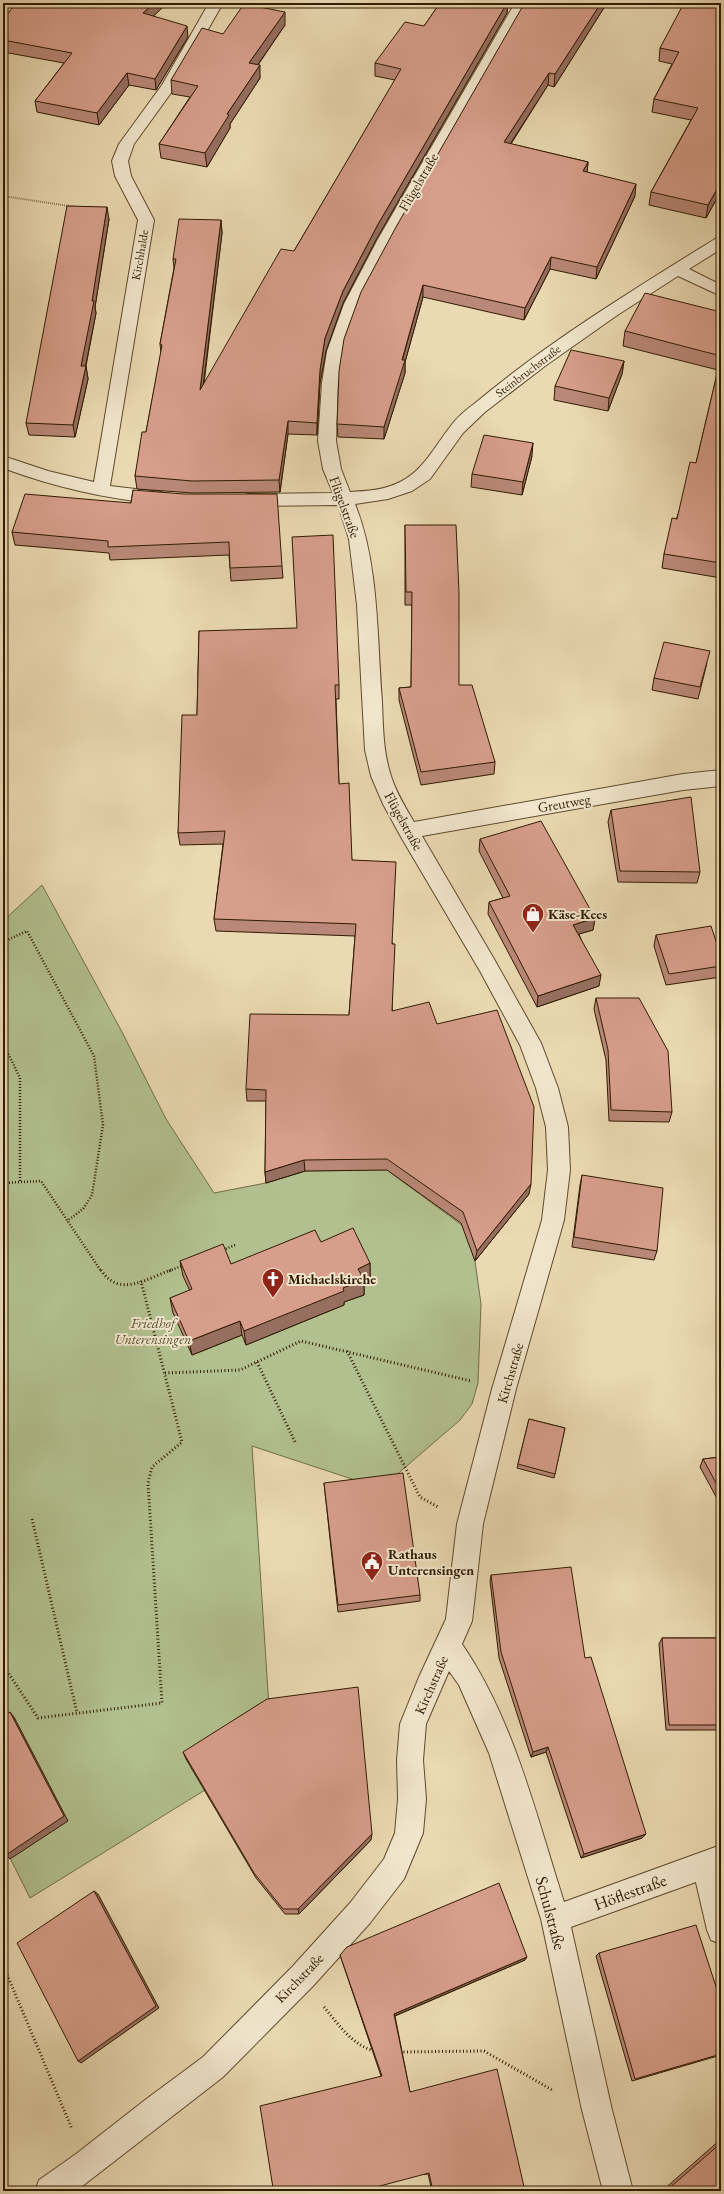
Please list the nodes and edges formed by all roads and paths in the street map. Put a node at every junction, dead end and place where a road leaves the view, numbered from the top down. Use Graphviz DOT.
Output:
graph roads {
  1 [pos="216,3"];
  2 [pos="522,3"];
  3 [pos="3,196"];
  4 [pos="82,208"];
  5 [pos="721,242"];
  6 [pos="677,270"];
  7 [pos="721,291"];
  8 [pos="3,462"];
  9 [pos="101,490"];
  10 [pos="175,499"];
  11 [pos="345,499"];
  12 [pos="234,500"];
  13 [pos="721,778"];
  14 [pos="408,831"];
  15 [pos="3,942"];
  16 [pos="3,1043"];
  17 [pos="530,1043"];
  18 [pos="20,1182"];
  19 [pos="3,1183"];
  20 [pos="67,1221"];
  21 [pos="235,1245"];
  22 [pos="221,1251"];
  23 [pos="192,1262"];
  24 [pos="141,1281"];
  25 [pos="347,1351"];
  26 [pos="257,1362"];
  27 [pos="164,1373"];
  28 [pos="504,1389"];
  29 [pos="296,1444"];
  30 [pos="32,1519"];
  31 [pos="470,1524"];
  32 [pos="448,1647"];
  33 [pos="3,1665"];
  34 [pos="77,1713"];
  35 [pos="713,1862"];
  36 [pos="555,1919"];
  37 [pos="721,1930"];
  38 [pos="3,1966"];
  39 [pos="302,1976"];
  40 [pos="377,2051"];
  41 [pos="392,2052"];
  42 [pos="530,2078"];
  43 [pos="87,2165"];
  44 [pos="50,2191"];
  45 [pos="618,2191"];
  1 -- 9 [label="street, Kirchhalde"];
  2 -- 11 [label="street, Flügelstraße"];
  3 -- 4 [label="path"];
  5 -- 6 [label="street, Steinbruchstraße"];
  6 -- 7 [label="street"];
  6 -- 11 [label="street, Steinbruchstraße"];
  8 -- 9 [label="street"];
  9 -- 10 [label="street"];
  11 -- 12 [label="street"];
  11 -- 14 [label="street, Flügelstraße"];
  13 -- 14 [label="street, Greutweg"];
  14 -- 17 [label="street, Flügelstraße"];
  15 -- 20 [label="path"];
  16 -- 18 [label="path"];
  17 -- 28 [label="street, Kirchstraße"];
  18 -- 19 [label="path"];
  18 -- 20 [label="path"];
  20 -- 24 [label="path"];
  21 -- 22 [label="path"];
  23 -- 24 [label="path"];
  24 -- 27 [label="path"];
  25 -- 26 [label="path"];
  25 -- 28 [label="path"];
  25 -- 31 [label="path"];
  26 -- 27 [label="path"];
  26 -- 29 [label="path"];
  27 -- 34 [label="path"];
  28 -- 31 [label="street, Kirchstraße"];
  30 -- 34 [label="path"];
  31 -- 32 [label="street, Kirchstraße"];
  32 -- 36 [label="street, Schulstraße"];
  32 -- 39 [label="street, Kirchstraße"];
  33 -- 34 [label="path"];
  35 -- 36 [label="street, Höflestraße"];
  35 -- 37 [label="street, Höflestraße"];
  36 -- 45 [label="street, Schulstraße"];
  38 -- 43 [label="path"];
  39 -- 40 [label="path"];
  39 -- 43 [label="street, Kirchstraße"];
  41 -- 42 [label="path"];
  43 -- 44 [label="street, Kirchstraße"];
}
